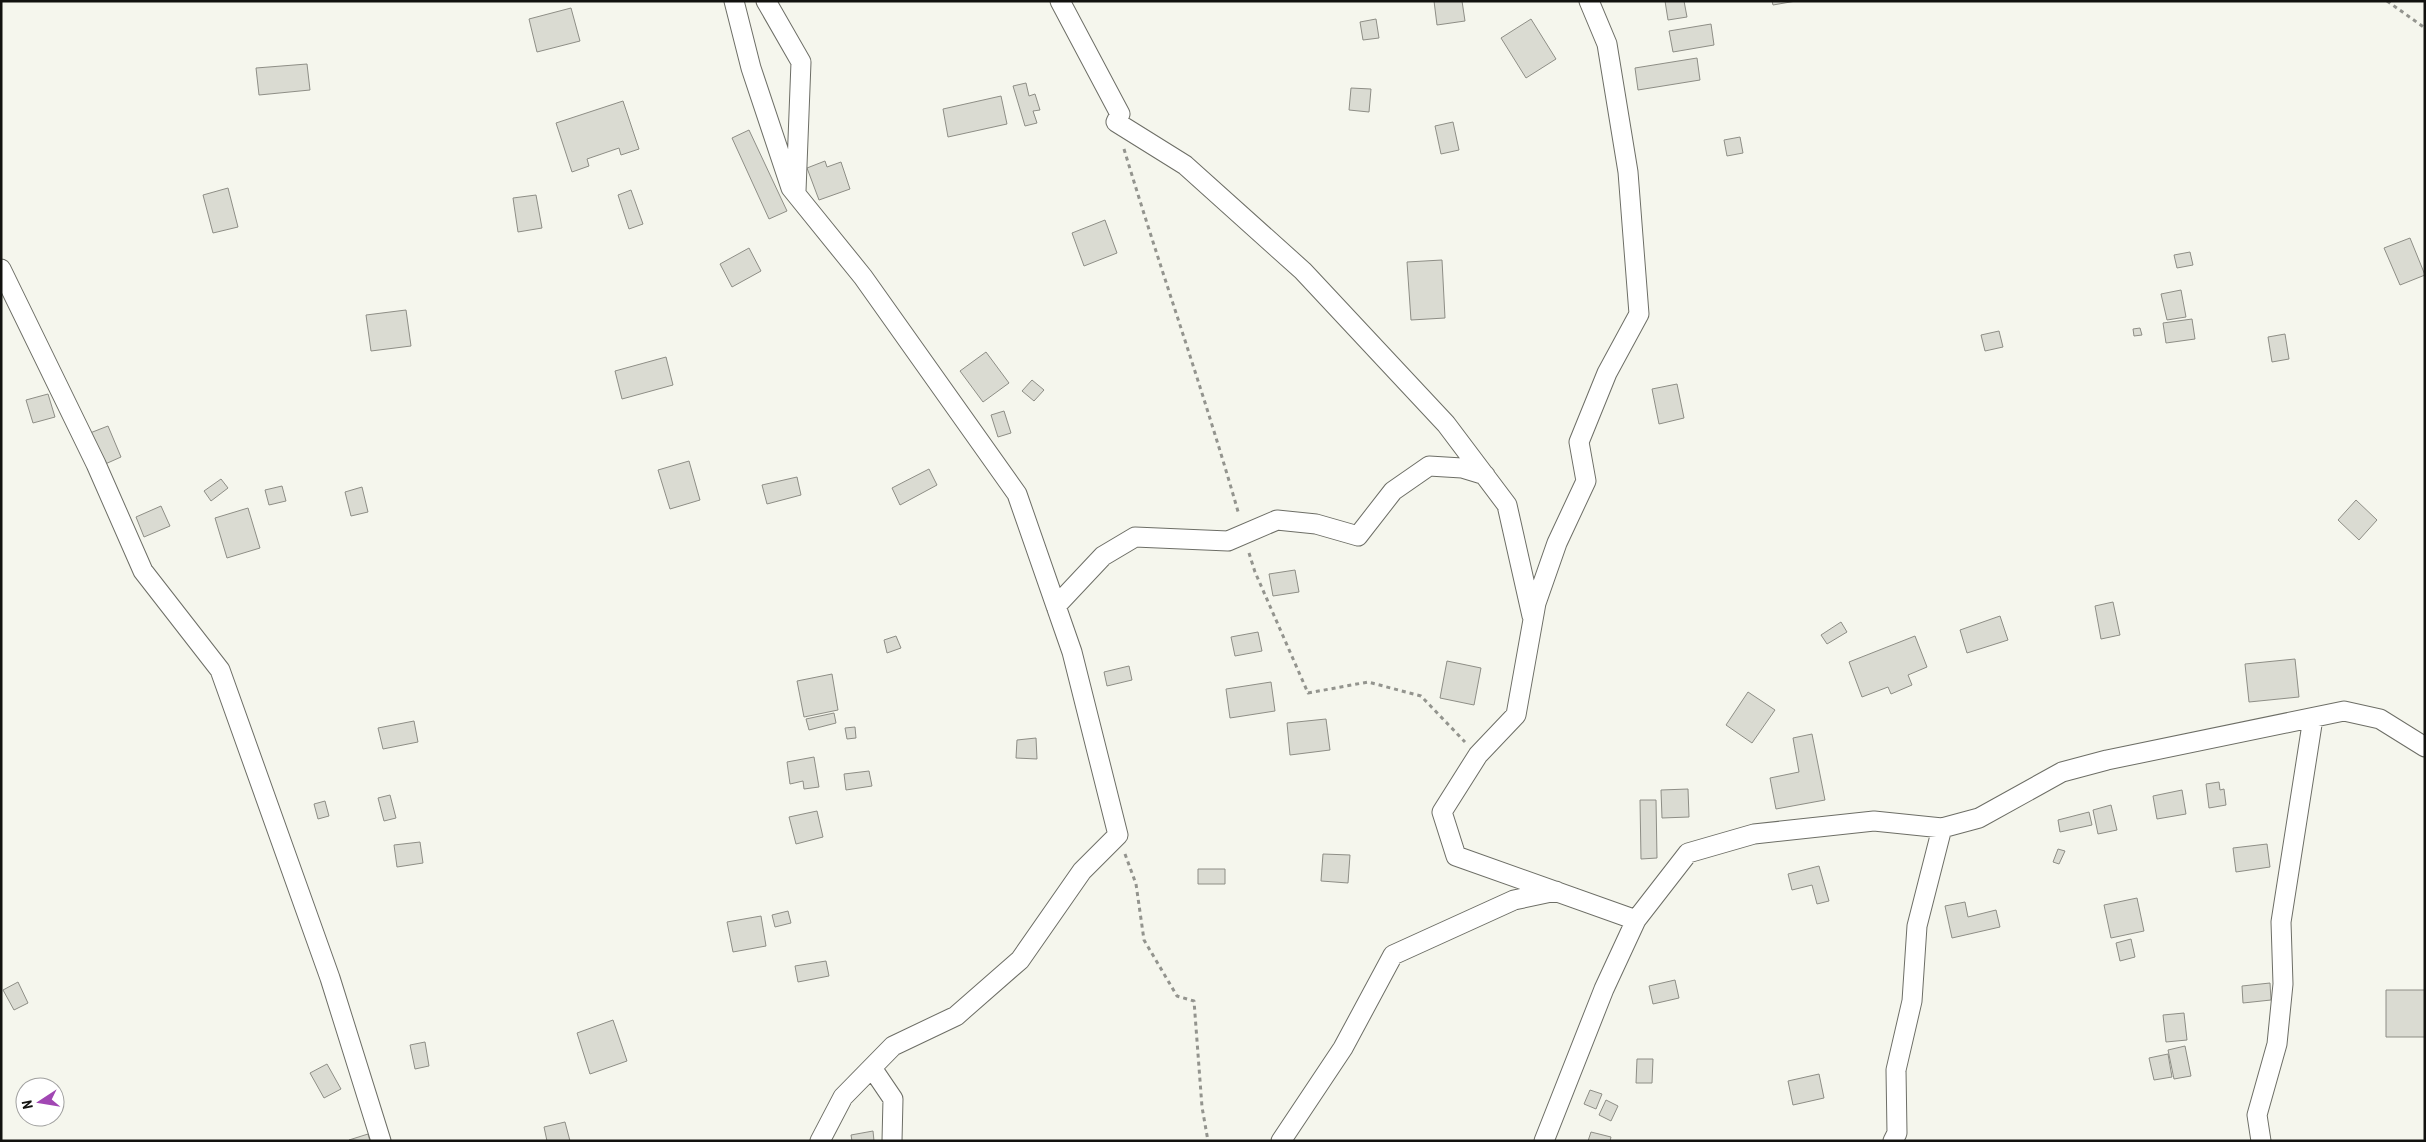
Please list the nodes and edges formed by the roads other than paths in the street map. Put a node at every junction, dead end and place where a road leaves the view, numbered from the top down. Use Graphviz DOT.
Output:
graph roads {
  1 [pos="734,1"];
  2 [pos="766,1"];
  3 [pos="1060,1"];
  4 [pos="1589,1"];
  5 [pos="796,194"];
  6 [pos="1,269"];
  7 [pos="1485,475"];
  8 [pos="1056,606"];
  9 [pos="1532,620"];
  10 [pos="2313,718"];
  11 [pos="2425,747"];
  12 [pos="1942,828"];
  13 [pos="1556,891"];
  14 [pos="1636,920"];
  15 [pos="872,1068"];
  16 [pos="382,1141"];
  17 [pos="820,1141"];
  18 [pos="892,1141"];
  19 [pos="1281,1141"];
  20 [pos="1544,1141"];
  21 [pos="1894,1141"];
  22 [pos="2261,1141"];
  1 -- 5 [label="street"];
  2 -- 5 [label="street"];
  3 -- 7 [label="street"];
  4 -- 9 [label="street"];
  5 -- 8 [label="street"];
  6 -- 16 [label="street"];
  7 -- 8 [label="street"];
  7 -- 9 [label="street"];
  8 -- 15 [label="street"];
  9 -- 13 [label="street"];
  10 -- 11 [label="street"];
  10 -- 12 [label="street"];
  10 -- 22 [label="street"];
  12 -- 14 [label="street"];
  12 -- 21 [label="street"];
  13 -- 14 [label="street"];
  13 -- 19 [label="street"];
  14 -- 20 [label="street"];
  15 -- 17 [label="street"];
  15 -- 18 [label="street"];
}
